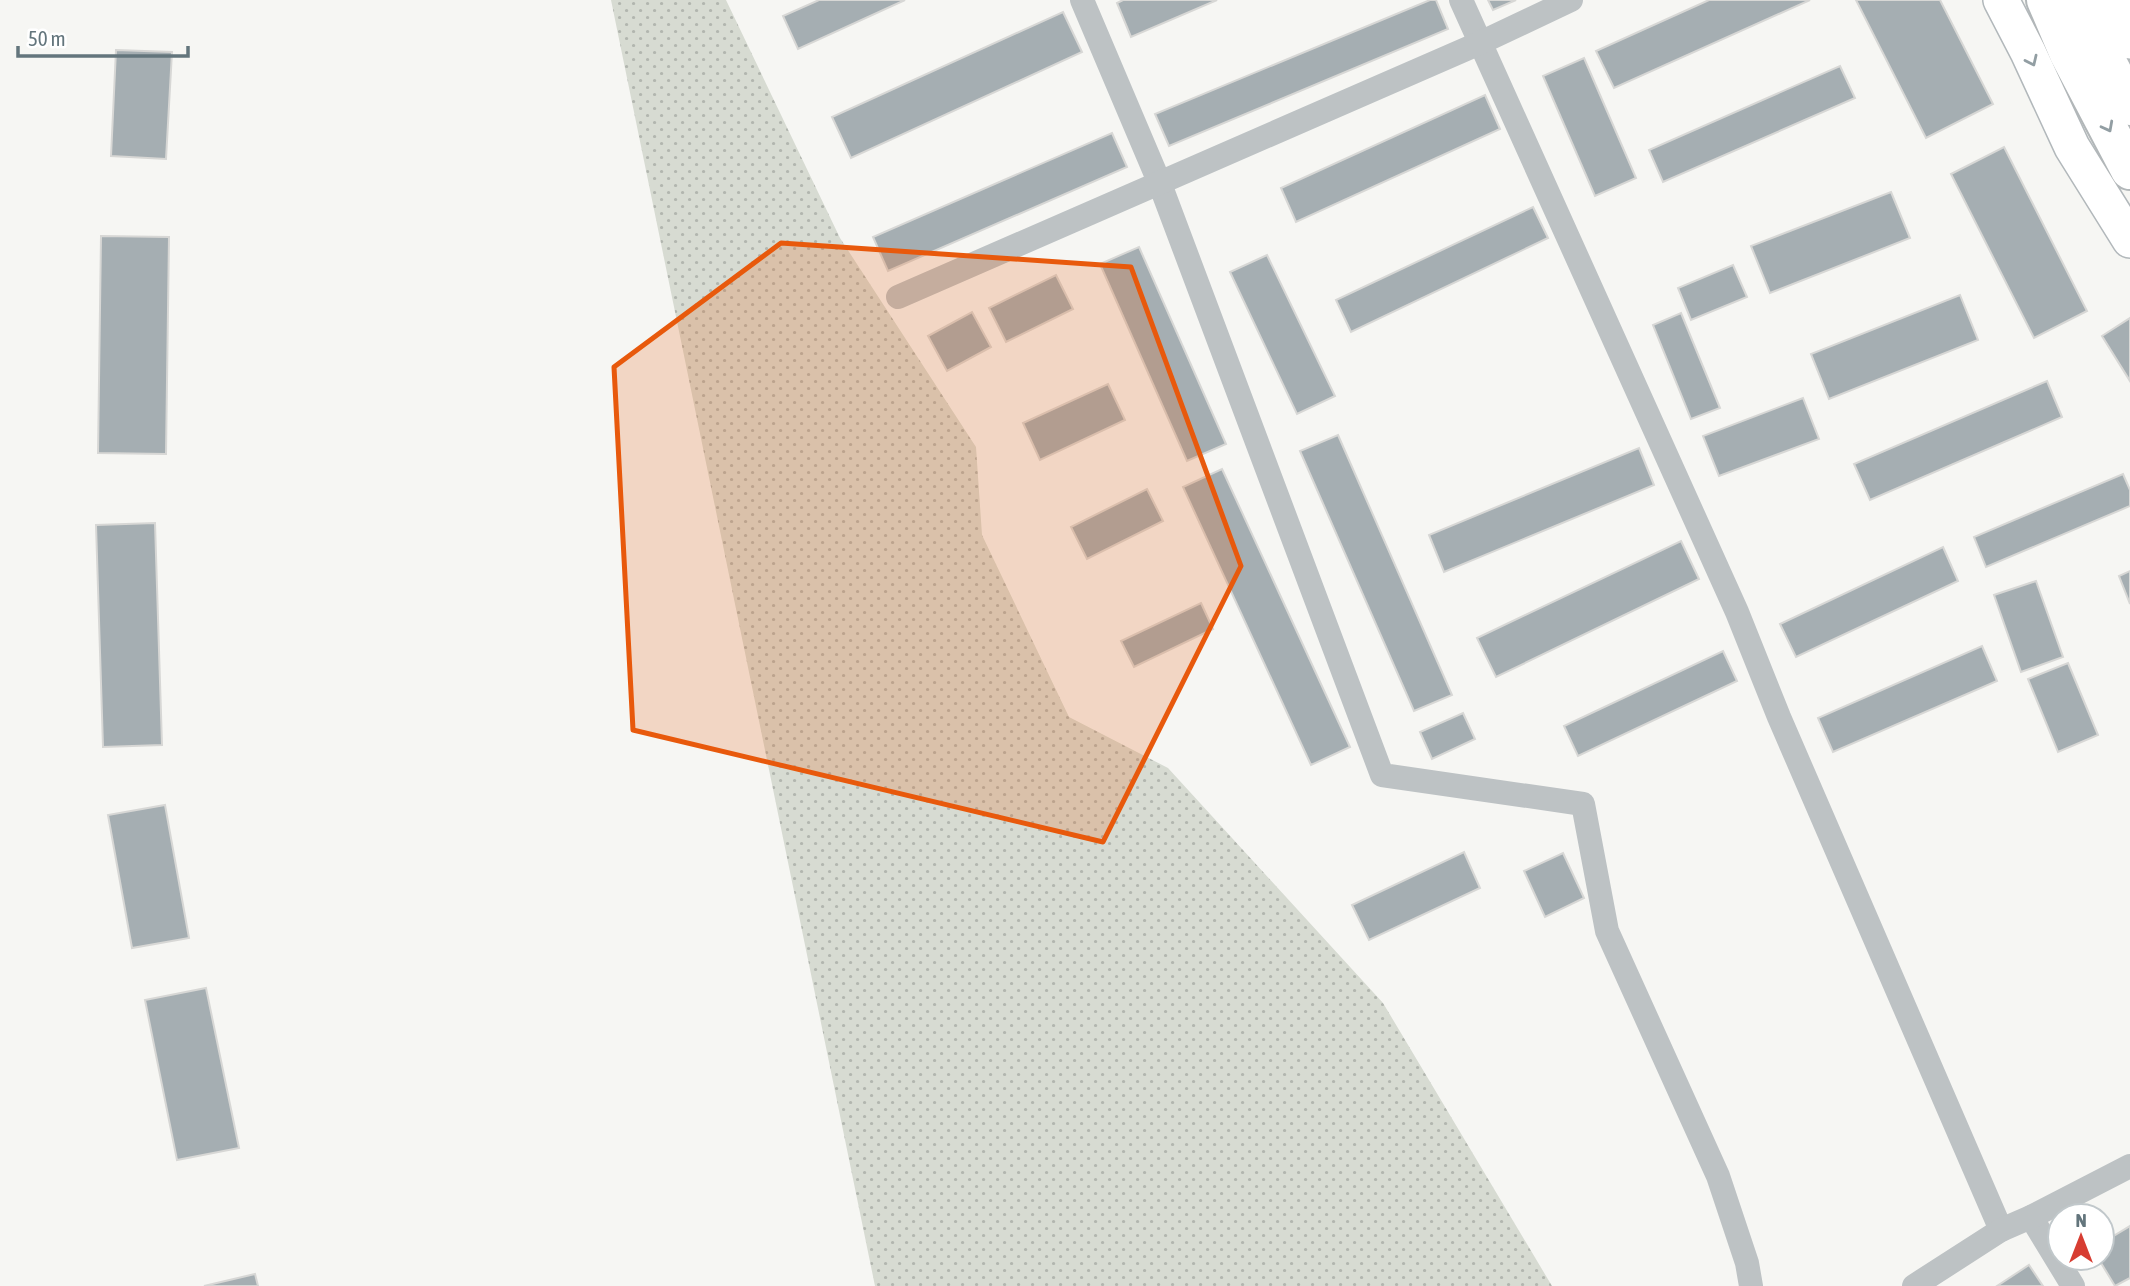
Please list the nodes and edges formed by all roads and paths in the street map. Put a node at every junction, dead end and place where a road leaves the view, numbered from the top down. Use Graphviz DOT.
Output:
graph roads {
  1 [pos="1082,0"];
  2 [pos="1461,0"];
  3 [pos="1571,0"];
  4 [pos="2001,0"];
  5 [pos="2046,0"];
  6 [pos="2077,0"];
  7 [pos="2114,0"];
  8 [pos="2130,41"];
  9 [pos="1480,43"];
  10 [pos="2130,106"];
  11 [pos="2130,170"];
  12 [pos="1160,184"];
  13 [pos="2130,240"];
  14 [pos="898,297"];
  15 [pos="2130,1166"];
  16 [pos="2031,1217"];
  17 [pos="2001,1230"];
  18 [pos="1751,1286"];
  19 [pos="1914,1286"];
  20 [pos="2073,1286"];
  1 -- 12 [label="street"];
  2 -- 9 [label="street"];
  3 -- 9 [label="street"];
  4 -- 13 [label="main road, one-way"];
  5 -- 11 [label="highway, one-way"];
  6 -- 10 [label="highway"];
  7 -- 8 [label="main road"];
  9 -- 12 [label="street"];
  9 -- 17 [label="street"];
  12 -- 14 [label="street"];
  12 -- 18 [label="street"];
  15 -- 16 [label="street"];
  16 -- 17 [label="street"];
  16 -- 20 [label="street"];
  17 -- 19 [label="street"];
}
